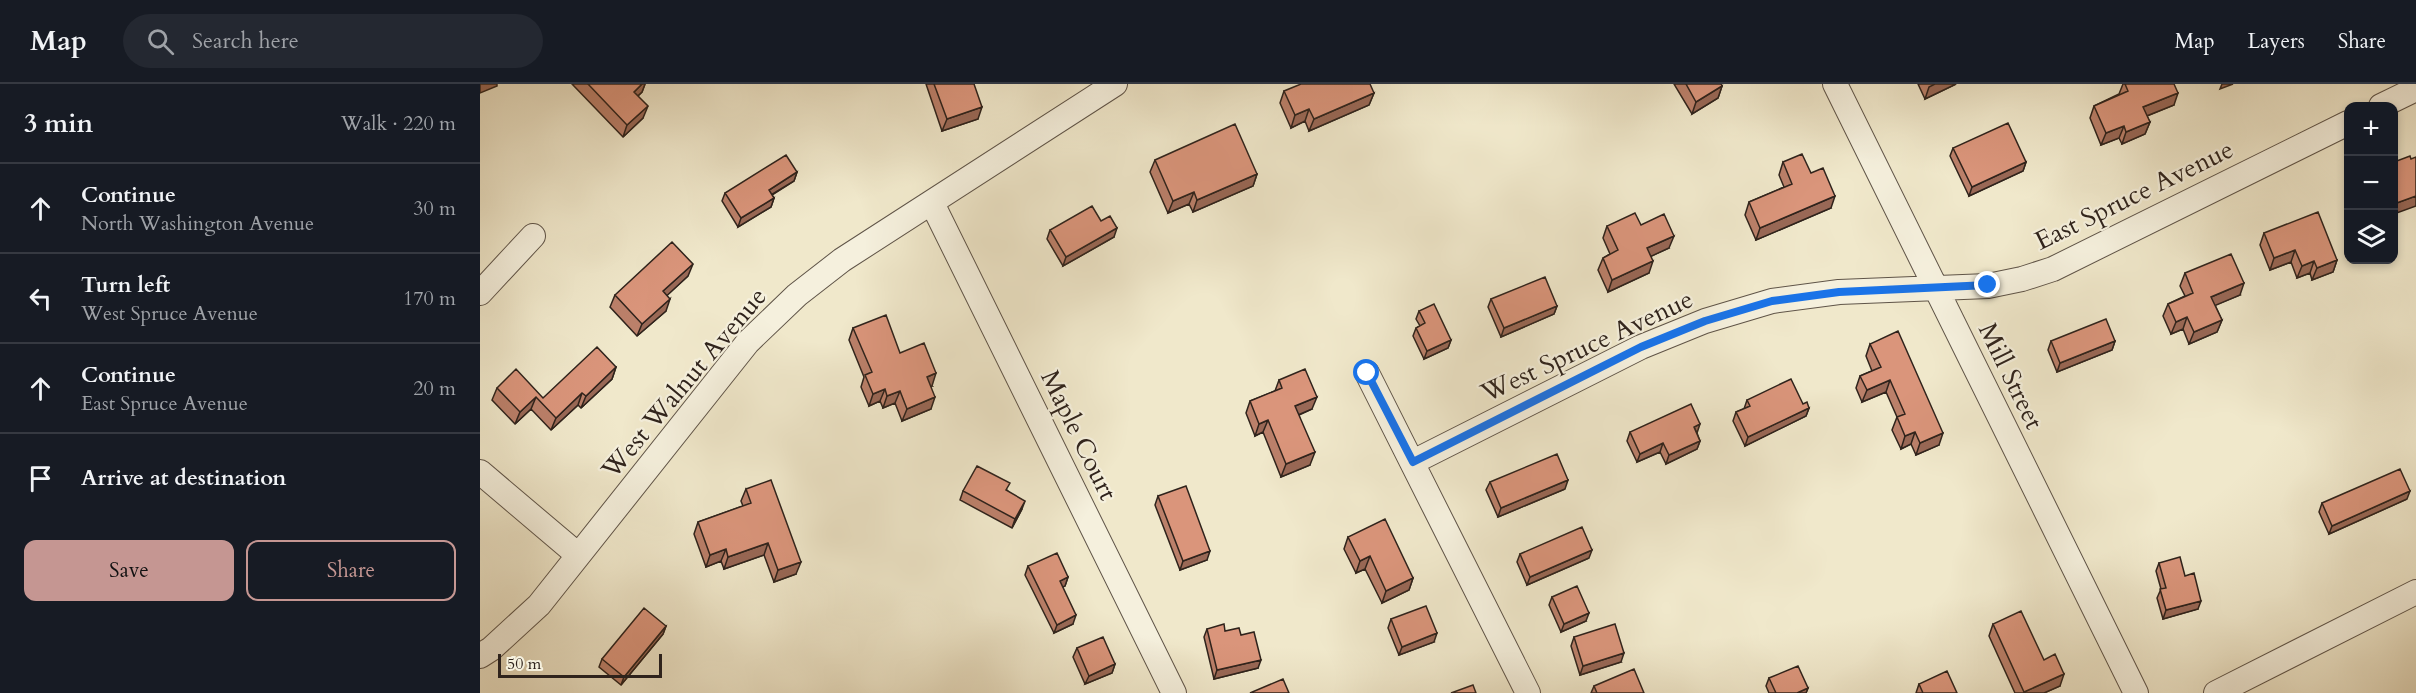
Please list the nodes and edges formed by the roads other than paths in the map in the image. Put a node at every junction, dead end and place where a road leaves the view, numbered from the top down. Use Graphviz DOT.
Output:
graph roads {
  1 [pos="1835,84"];
  2 [pos="1098,88"];
  3 [pos="2416,89"];
  4 [pos="2389,102"];
  5 [pos="2344,125"];
  6 [pos="932,202"];
  7 [pos="532,236"];
  8 [pos="1935,288"];
  9 [pos="480,293"];
  10 [pos="1367,373"];
  11 [pos="1413,462"];
  12 [pos="480,471"];
  13 [pos="578,555"];
  14 [pos="2416,592"];
  15 [pos="480,656"];
  16 [pos="1174,693"];
  17 [pos="1528,693"];
  18 [pos="2136,693"];
  19 [pos="2216,693"];
  1 -- 8 [label="street, Mill Street"];
  2 -- 6 [label="street, West Walnut Avenue"];
  3 -- 4 [label="street"];
  5 -- 8 [label="street, East Spruce Avenue"];
  6 -- 13 [label="street, West Walnut Avenue"];
  6 -- 16 [label="street, Maple Court"];
  7 -- 9 [label="street"];
  8 -- 11 [label="street, West Spruce Avenue"];
  8 -- 18 [label="street, Mill Street"];
  10 -- 11 [label="street"];
  11 -- 17 [label="street"];
  12 -- 13 [label="street"];
  13 -- 15 [label="street, West Walnut Avenue"];
  14 -- 19 [label="street"];
}
